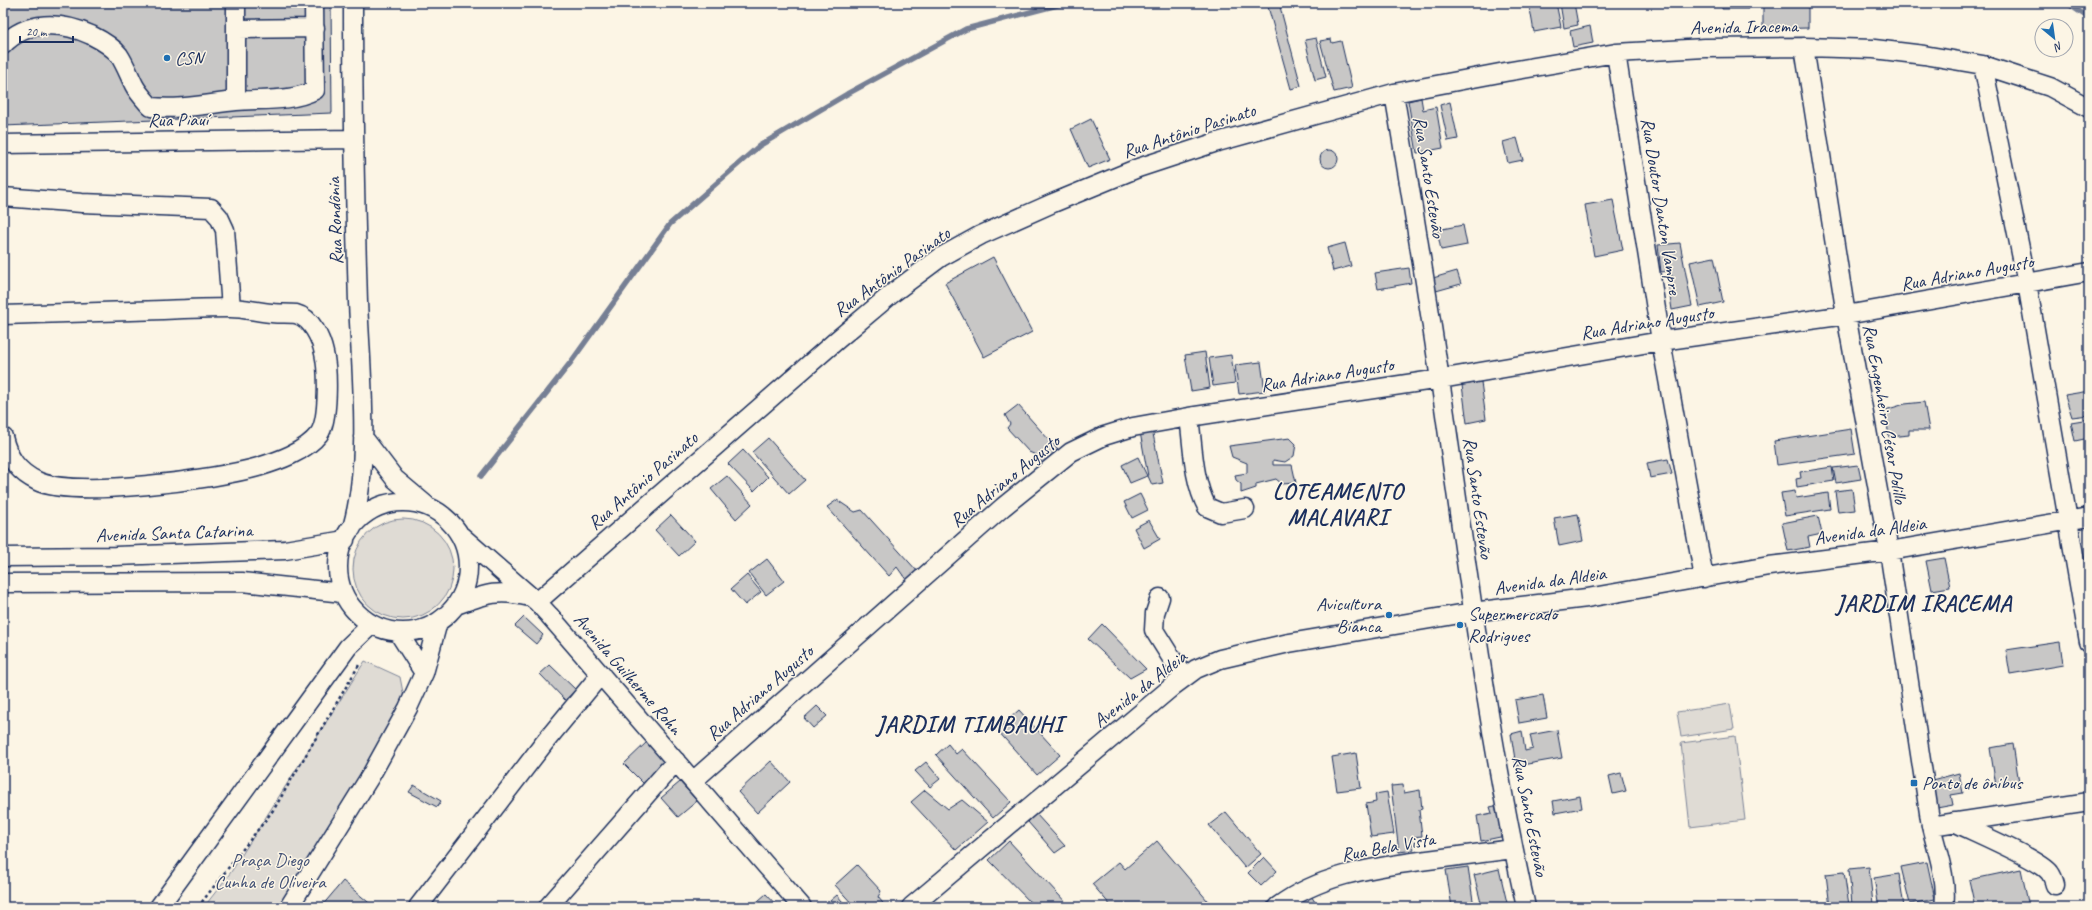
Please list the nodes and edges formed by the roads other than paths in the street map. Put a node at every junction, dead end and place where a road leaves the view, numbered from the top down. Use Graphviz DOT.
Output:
graph roads {
  1 [pos="236,3"];
  2 [pos="314,3"];
  3 [pos="353,3"];
  4 [pos="315,28"];
  5 [pos="236,30"];
  6 [pos="3,45"];
  7 [pos="1804,47"];
  8 [pos="1616,53"];
  9 [pos="1983,65"];
  10 [pos="1394,93"];
  11 [pos="236,101"];
  12 [pos="2089,108"];
  13 [pos="353,139"];
  14 [pos="3,144"];
  15 [pos="3,197"];
  16 [pos="2089,272"];
  17 [pos="2027,283"];
  18 [pos="231,308"];
  19 [pos="3,315"];
  20 [pos="1846,315"];
  21 [pos="1661,341"];
  22 [pos="1440,379"];
  23 [pos="1190,417"];
  24 [pos="3,437"];
  25 [pos="363,437"];
  26 [pos="428,508"];
  27 [pos="1245,509"];
  28 [pos="2089,517"];
  29 [pos="2070,521"];
  30 [pos="349,534"];
  31 [pos="459,534"];
  32 [pos="1889,551"];
  33 [pos="3,558"];
  34 [pos="1704,578"];
  35 [pos="3,583"];
  36 [pos="343,593"];
  37 [pos="1160,598"];
  38 [pos="534,600"];
  39 [pos="456,605"];
  40 [pos="1472,612"];
  41 [pos="438,622"];
  42 [pos="371,625"];
  43 [pos="398,632"];
  44 [pos="2089,642"];
  45 [pos="424,673"];
  46 [pos="602,674"];
  47 [pos="1184,678"];
  48 [pos="676,761"];
  49 [pos="693,781"];
  50 [pos="2089,802"];
  51 [pos="1954,822"];
  52 [pos="1931,826"];
  53 [pos="1513,849"];
  54 [pos="2056,885"];
  55 [pos="296,904"];
  56 [pos="159,907"];
  57 [pos="418,907"];
  58 [pos="548,907"];
  59 [pos="802,907"];
  60 [pos="911,907"];
  61 [pos="1277,907"];
  62 [pos="1526,907"];
  63 [pos="1944,907"];
  1 -- 5 [label="street"];
  2 -- 4 [label="street"];
  3 -- 13 [label="street, Rua Rondônia"];
  4 -- 5 [label="street"];
  4 -- 11 [label="street"];
  5 -- 11 [label="street"];
  6 -- 11 [label="street"];
  7 -- 8 [label="street, Avenida Iracema"];
  7 -- 9 [label="street, Avenida Iracema"];
  7 -- 20 [label="street, Rua Engenheiro César Polillo"];
  8 -- 10 [label="street, Avenida Iracema"];
  8 -- 21 [label="street, Rua Doutor Danton Vampre"];
  9 -- 12 [label="street, Avenida Iracema"];
  9 -- 17 [label="street"];
  10 -- 22 [label="street, Rua Santo Estevão"];
  10 -- 38 [label="street, Rua Antônio Pasinato"];
  13 -- 14 [label="street, Rua Piauí"];
  13 -- 25 [label="street, Rua Rondônia"];
  15 -- 18 [label="street"];
  16 -- 17 [label="street, Rua Adriano Augusto"];
  17 -- 20 [label="street, Rua Adriano Augusto"];
  17 -- 29 [label="street"];
  18 -- 19 [label="street"];
  18 -- 24 [label="street"];
  20 -- 21 [label="street, Rua Adriano Augusto"];
  20 -- 32 [label="street, Rua Engenheiro César Polillo"];
  21 -- 22 [label="street, Rua Adriano Augusto"];
  21 -- 34 [label="street, Rua Doutor Danton Vampre"];
  22 -- 23 [label="street, Rua Adriano Augusto"];
  22 -- 40 [label="street, Rua Santo Estevão"];
  23 -- 27 [label="street"];
  23 -- 49 [label="street, Rua Adriano Augusto"];
  25 -- 26 [label="street"];
  25 -- 30 [label="street, Rua Rondônia"];
  26 -- 30 [label="street"];
  26 -- 31 [label="street"];
  28 -- 29 [label="street, Avenida da Aldeia"];
  29 -- 32 [label="street, Avenida da Aldeia"];
  29 -- 44 [label="street"];
  30 -- 33 [label="street, Avenida Santa Catarina"];
  30 -- 36 [label="street"];
  31 -- 38 [label="street, Avenida Guilherme Rohn"];
  31 -- 39 [label="street"];
  32 -- 34 [label="street, Avenida da Aldeia"];
  32 -- 52 [label="street, Rua Engenheiro César Polillo"];
  34 -- 40 [label="street, Avenida da Aldeia"];
  35 -- 36 [label="street"];
  36 -- 42 [label="street"];
  37 -- 47 [label="street"];
  38 -- 39 [label="street"];
  38 -- 46 [label="street, Avenida Guilherme Rohn"];
  39 -- 41 [label="street"];
  40 -- 47 [label="street, Avenida da Aldeia"];
  40 -- 53 [label="street, Rua Santo Estevão"];
  41 -- 43 [label="street"];
  41 -- 45 [label="street"];
  42 -- 43 [label="street"];
  42 -- 56 [label="street"];
  43 -- 45 [label="street"];
  45 -- 55 [label="street"];
  46 -- 48 [label="street, Avenida Guilherme Rohn"];
  46 -- 57 [label="street"];
  47 -- 60 [label="street, Avenida da Aldeia"];
  48 -- 49 [label="street, Avenida Guilherme Rohn"];
  48 -- 58 [label="street"];
  49 -- 59 [label="street, Avenida Guilherme Rohn"];
  50 -- 51 [label="street"];
  51 -- 52 [label="street"];
  51 -- 54 [label="street"];
  52 -- 63 [label="street, Rua Engenheiro César Polillo"];
  53 -- 61 [label="street, Rua Bela Vista"];
  53 -- 62 [label="street, Rua Santo Estevão"];
}
